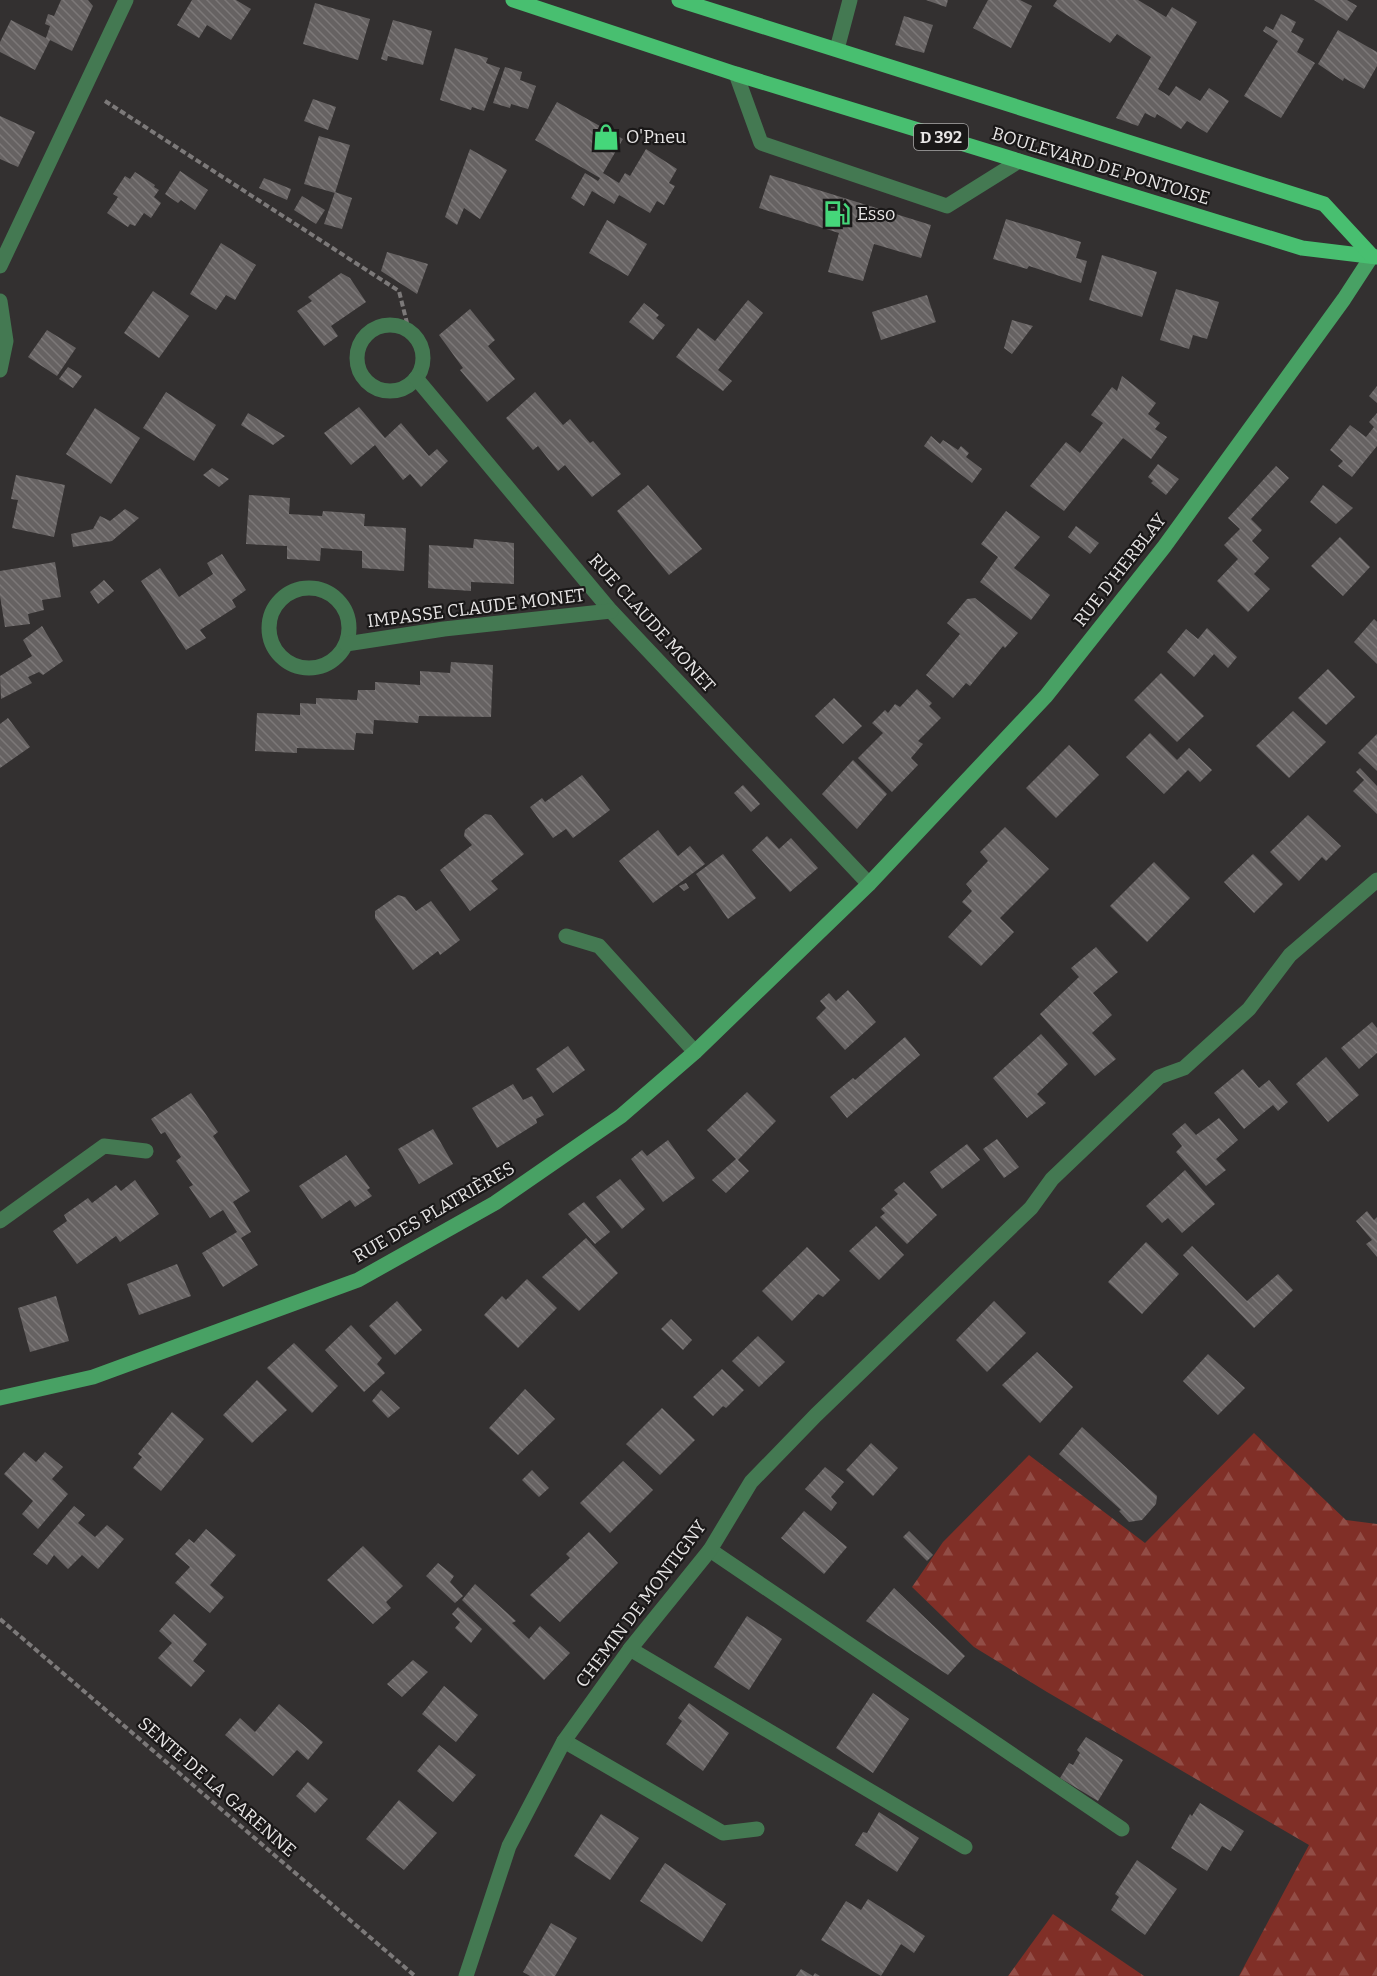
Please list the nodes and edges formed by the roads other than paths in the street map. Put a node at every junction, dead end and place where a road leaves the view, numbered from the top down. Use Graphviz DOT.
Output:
graph roads {
  1 [pos="126,0"];
  2 [pos="513,0"];
  3 [pos="679,0"];
  4 [pos="850,0"];
  5 [pos="837,49"];
  6 [pos="736,74"];
  7 [pos="1019,161"];
  8 [pos="1375,254"];
  9 [pos="0,266"];
  10 [pos="0,301"];
  11 [pos="0,370"];
  12 [pos="417,378"];
  13 [pos="611,611"];
  14 [pos="346,644"];
  15 [pos="1377,880"];
  16 [pos="869,884"];
  17 [pos="566,936"];
  18 [pos="695,1052"];
  19 [pos="146,1151"];
  20 [pos="0,1221"];
  21 [pos="0,1398"];
  22 [pos="710,1550"];
  23 [pos="630,1649"];
  24 [pos="564,1741"];
  25 [pos="757,1829"];
  26 [pos="1122,1829"];
  27 [pos="965,1847"];
  28 [pos="466,1976"];
  1 -- 9 [label="street"];
  2 -- 6 [label="main road, BOULEVARD DE PONTOISE / D 392"];
  3 -- 5 [label="main road, BOULEVARD DE PONTOISE"];
  4 -- 5 [label="street"];
  5 -- 8 [label="main road, BOULEVARD DE PONTOISE"];
  6 -- 7 [label="main road, BOULEVARD DE PONTOISE / D 392"];
  6 -- 7 [label="street"];
  7 -- 8 [label="main road, BOULEVARD DE PONTOISE / D 392"];
  8 -- 16 [label="main road, RUE D'HERBLAY"];
  10 -- 11 [label="street"];
  12 -- 12 [label="street"];
  12 -- 13 [label="street, RUE CLAUDE MONET"];
  13 -- 14 [label="street, IMPASSE CLAUDE MONET"];
  13 -- 16 [label="street, RUE CLAUDE MONET"];
  14 -- 14 [label="street, IMPASSE CLAUDE MONET"];
  15 -- 22 [label="street, CHEMIN DE MONTIGNY"];
  16 -- 18 [label="main road, RUE DES PLATRIÈRES"];
  17 -- 18 [label="street"];
  18 -- 21 [label="main road, RUE DES PLATRIÈRES"];
  19 -- 20 [label="street"];
  22 -- 23 [label="street, CHEMIN DE MONTIGNY"];
  22 -- 26 [label="street"];
  23 -- 24 [label="street, CHEMIN DE MONTIGNY"];
  23 -- 27 [label="street"];
  24 -- 25 [label="street"];
  24 -- 28 [label="street, CHEMIN DE MONTIGNY"];
}
